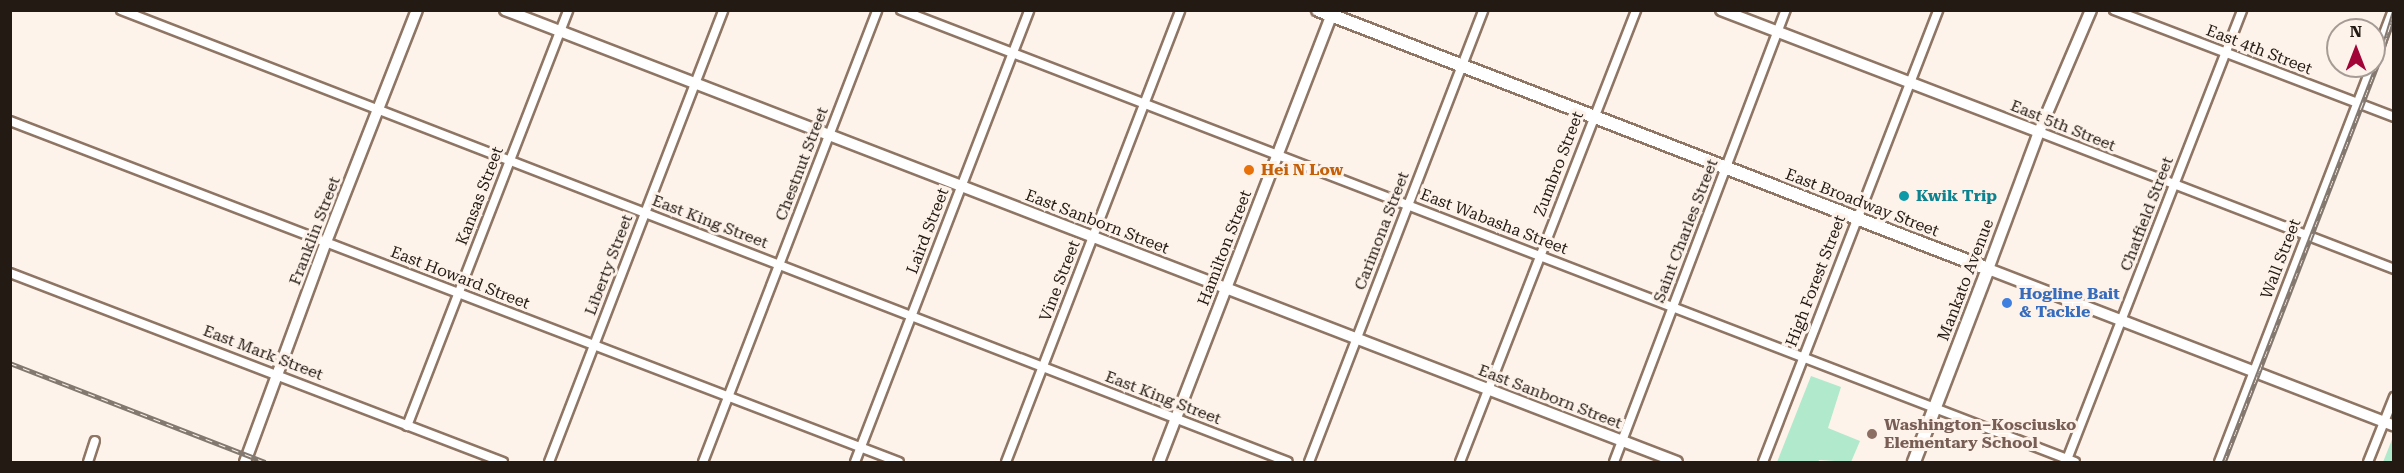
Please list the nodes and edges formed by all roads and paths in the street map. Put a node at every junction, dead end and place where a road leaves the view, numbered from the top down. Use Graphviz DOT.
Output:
graph roads {
  1 [pos="121,10"];
  2 [pos="417,10"];
  3 [pos="505,10"];
  4 [pos="568,10"];
  5 [pos="723,10"];
  6 [pos="877,10"];
  7 [pos="901,10"];
  8 [pos="1029,10"];
  9 [pos="1180,10"];
  10 [pos="1318,10"];
  11 [pos="1483,10"];
  12 [pos="1636,10"];
  13 [pos="1721,10"];
  14 [pos="1786,10"];
  15 [pos="1938,10"];
  16 [pos="2091,10"];
  17 [pos="2114,10"];
  18 [pos="2242,10"];
  19 [pos="2393,10"];
  20 [pos="1332,13"];
  21 [pos="2386,28"];
  22 [pos="560,31"];
  23 [pos="1778,33"];
  24 [pos="1013,52"];
  25 [pos="2226,54"];
  26 [pos="1461,66"];
  27 [pos="2367,78"];
  28 [pos="1910,82"];
  29 [pos="694,84"];
  30 [pos="2357,103"];
  31 [pos="1144,105"];
  32 [pos="378,110"];
  33 [pos="1593,117"];
  34 [pos="2394,117"];
  35 [pos="10,121"];
  36 [pos="2039,132"];
  37 [pos="829,135"];
  38 [pos="1277,156"];
  39 [pos="510,161"];
  40 [pos="1725,168"];
  41 [pos="2174,186"];
  42 [pos="961,187"];
  43 [pos="1408,206"];
  44 [pos="645,213"];
  45 [pos="1857,218"];
  46 [pos="1094,236"];
  47 [pos="2306,237"];
  48 [pos="326,242"];
  49 [pos="1540,256"];
  50 [pos="779,265"];
  51 [pos="1988,269"];
  52 [pos="2394,269"];
  53 [pos="10,273"];
  54 [pos="1226,289"];
  55 [pos="459,293"];
  56 [pos="1673,308"];
  57 [pos="911,317"];
  58 [pos="2121,321"];
  59 [pos="1355,339"];
  60 [pos="594,345"];
  61 [pos="1803,357"];
  62 [pos="1043,368"];
  63 [pos="2254,372"];
  64 [pos="278,375"];
  65 [pos="1488,391"];
  66 [pos="728,397"];
  67 [pos="2394,397"];
  68 [pos="1935,409"];
  69 [pos="1175,419"];
  70 [pos="2389,424"];
  71 [pos="407,426"];
  72 [pos="95,441"];
  73 [pos="1622,441"];
  74 [pos="861,448"];
  75 [pos="2070,461"];
  76 [pos="88,462"];
  77 [pos="245,462"];
  78 [pos="503,462"];
  79 [pos="549,462"];
  80 [pos="703,462"];
  81 [pos="855,462"];
  82 [pos="899,462"];
  83 [pos="1006,462"];
  84 [pos="1159,462"];
  85 [pos="1288,462"];
  86 [pos="1309,462"];
  87 [pos="1460,462"];
  88 [pos="1614,462"];
  89 [pos="1677,462"];
  90 [pos="1763,462"];
  91 [pos="1914,462"];
  92 [pos="2219,462"];
  93 [pos="2368,462"];
  1 -- 32 [label="street, East King Street"];
  2 -- 32 [label="street, Franklin Street"];
  3 -- 22 [label="street, East Sanborn Street"];
  4 -- 22 [label="street, Kansas Street"];
  5 -- 29 [label="street, Liberty Street"];
  6 -- 37 [label="street, Chestnut Street"];
  7 -- 24 [label="street, East Wabasha Street"];
  8 -- 24 [label="street, Laird Street"];
  9 -- 31 [label="street, Vine Street"];
  10 -- 20 [label="main road, East Broadway Street"];
  11 -- 26 [label="street, Carimona Street"];
  12 -- 33 [label="street, Zumbro Street"];
  13 -- 23 [label="street, East 5th Street"];
  14 -- 23 [label="street, Saint Charles Street"];
  15 -- 28 [label="street, High Forest Street"];
  16 -- 36 [label="street, Mankato Avenue"];
  17 -- 25 [label="street, East 4th Street"];
  18 -- 25 [label="street, Chatfield Street"];
  19 -- 21 [label="street"];
  20 -- 26 [label="main road, East Broadway Street"];
  20 -- 38 [label="street, Hamilton Street"];
  22 -- 29 [label="street, East Sanborn Street"];
  22 -- 39 [label="street, Kansas Street"];
  23 -- 28 [label="street, East 5th Street"];
  23 -- 40 [label="street, Saint Charles Street"];
  24 -- 31 [label="street, East Wabasha Street"];
  24 -- 42 [label="street, Laird Street"];
  25 -- 30 [label="street, East 4th Street"];
  25 -- 41 [label="street, Chatfield Street"];
  26 -- 33 [label="main road, East Broadway Street"];
  26 -- 43 [label="street, Carimona Street"];
  27 -- 30 [label="street, Wall Street"];
  28 -- 36 [label="street, East 5th Street"];
  28 -- 45 [label="street, High Forest Street"];
  29 -- 37 [label="street, East Sanborn Street"];
  29 -- 44 [label="street, Liberty Street"];
  30 -- 34 [label="street, East 4th Street"];
  30 -- 47 [label="street, Wall Street"];
  31 -- 38 [label="street, East Wabasha Street"];
  31 -- 46 [label="street, Vine Street"];
  32 -- 39 [label="street, East King Street"];
  32 -- 48 [label="street, Franklin Street"];
  33 -- 40 [label="main road, East Broadway Street"];
  33 -- 49 [label="street, Zumbro Street"];
  35 -- 48 [label="street, East Howard Street"];
  36 -- 41 [label="street, East 5th Street"];
  36 -- 51 [label="street, Mankato Avenue"];
  37 -- 42 [label="street, East Sanborn Street"];
  37 -- 50 [label="street, Chestnut Street"];
  38 -- 43 [label="street, East Wabasha Street"];
  38 -- 54 [label="street, Hamilton Street"];
  39 -- 44 [label="street, East King Street"];
  39 -- 55 [label="street, Kansas Street"];
  40 -- 45 [label="main road, East Broadway Street"];
  40 -- 56 [label="street, Saint Charles Street"];
  41 -- 47 [label="street, East 5th Street"];
  41 -- 58 [label="street, Chatfield Street"];
  42 -- 46 [label="street, East Sanborn Street"];
  42 -- 57 [label="street, Laird Street"];
  43 -- 49 [label="street, East Wabasha Street"];
  43 -- 59 [label="street, Carimona Street"];
  44 -- 50 [label="street, East King Street"];
  44 -- 60 [label="street, Liberty Street"];
  45 -- 51 [label="main road, East Broadway Street"];
  45 -- 61 [label="street, High Forest Street"];
  46 -- 54 [label="street, East Sanborn Street"];
  46 -- 62 [label="street, Vine Street"];
  47 -- 52 [label="street, East 5th Street"];
  47 -- 63 [label="street, Wall Street"];
  48 -- 55 [label="street, East Howard Street"];
  48 -- 64 [label="street, Franklin Street"];
  49 -- 56 [label="street, East Wabasha Street"];
  49 -- 65 [label="street, Zumbro Street"];
  50 -- 57 [label="street, East King Street"];
  50 -- 66 [label="street, Chestnut Street"];
  51 -- 58 [label="street, East Broadway Street"];
  51 -- 68 [label="main road, Mankato Avenue"];
  53 -- 64 [label="street, East Mark Street"];
  54 -- 59 [label="street, East Sanborn Street"];
  54 -- 69 [label="street, Hamilton Street"];
  55 -- 60 [label="street, East Howard Street"];
  55 -- 71 [label="street, Kansas Street"];
  56 -- 61 [label="street, East Wabasha Street"];
  56 -- 73 [label="street, Saint Charles Street"];
  57 -- 62 [label="street, East King Street"];
  57 -- 74 [label="street, Laird Street"];
  58 -- 63 [label="street, East Broadway Street"];
  58 -- 75 [label="street, Chatfield Street"];
  59 -- 65 [label="street, East Sanborn Street"];
  59 -- 86 [label="street, Carimona Street"];
  60 -- 66 [label="street, East Howard Street"];
  60 -- 79 [label="street, Liberty Street"];
  61 -- 68 [label="street, East Wabasha Street"];
  61 -- 90 [label="street, High Forest Street"];
  62 -- 69 [label="street, East King Street"];
  62 -- 83 [label="street, Vine Street"];
  63 -- 70 [label="street, East Broadway Street"];
  63 -- 92 [label="street, Wall Street"];
  64 -- 71 [label="street, East Mark Street"];
  64 -- 77 [label="street, Franklin Street"];
  65 -- 73 [label="street, East Sanborn Street"];
  65 -- 87 [label="street, Zumbro Street"];
  66 -- 74 [label="street, East Howard Street"];
  66 -- 80 [label="street, Chestnut Street"];
  67 -- 70 [label="street"];
  68 -- 75 [label="street, East Wabasha Street"];
  68 -- 91 [label="main road, Mankato Avenue"];
  69 -- 84 [label="street, Hamilton Street"];
  69 -- 85 [label="street, East King Street"];
  70 -- 93 [label="street"];
  71 -- 78 [label="street, East Mark Street"];
  72 -- 76 [label="street"];
  73 -- 88 [label="street, Saint Charles Street"];
  73 -- 89 [label="street, East Sanborn Street"];
  74 -- 81 [label="street, Laird Street"];
  74 -- 82 [label="street, East Howard Street"];
}
